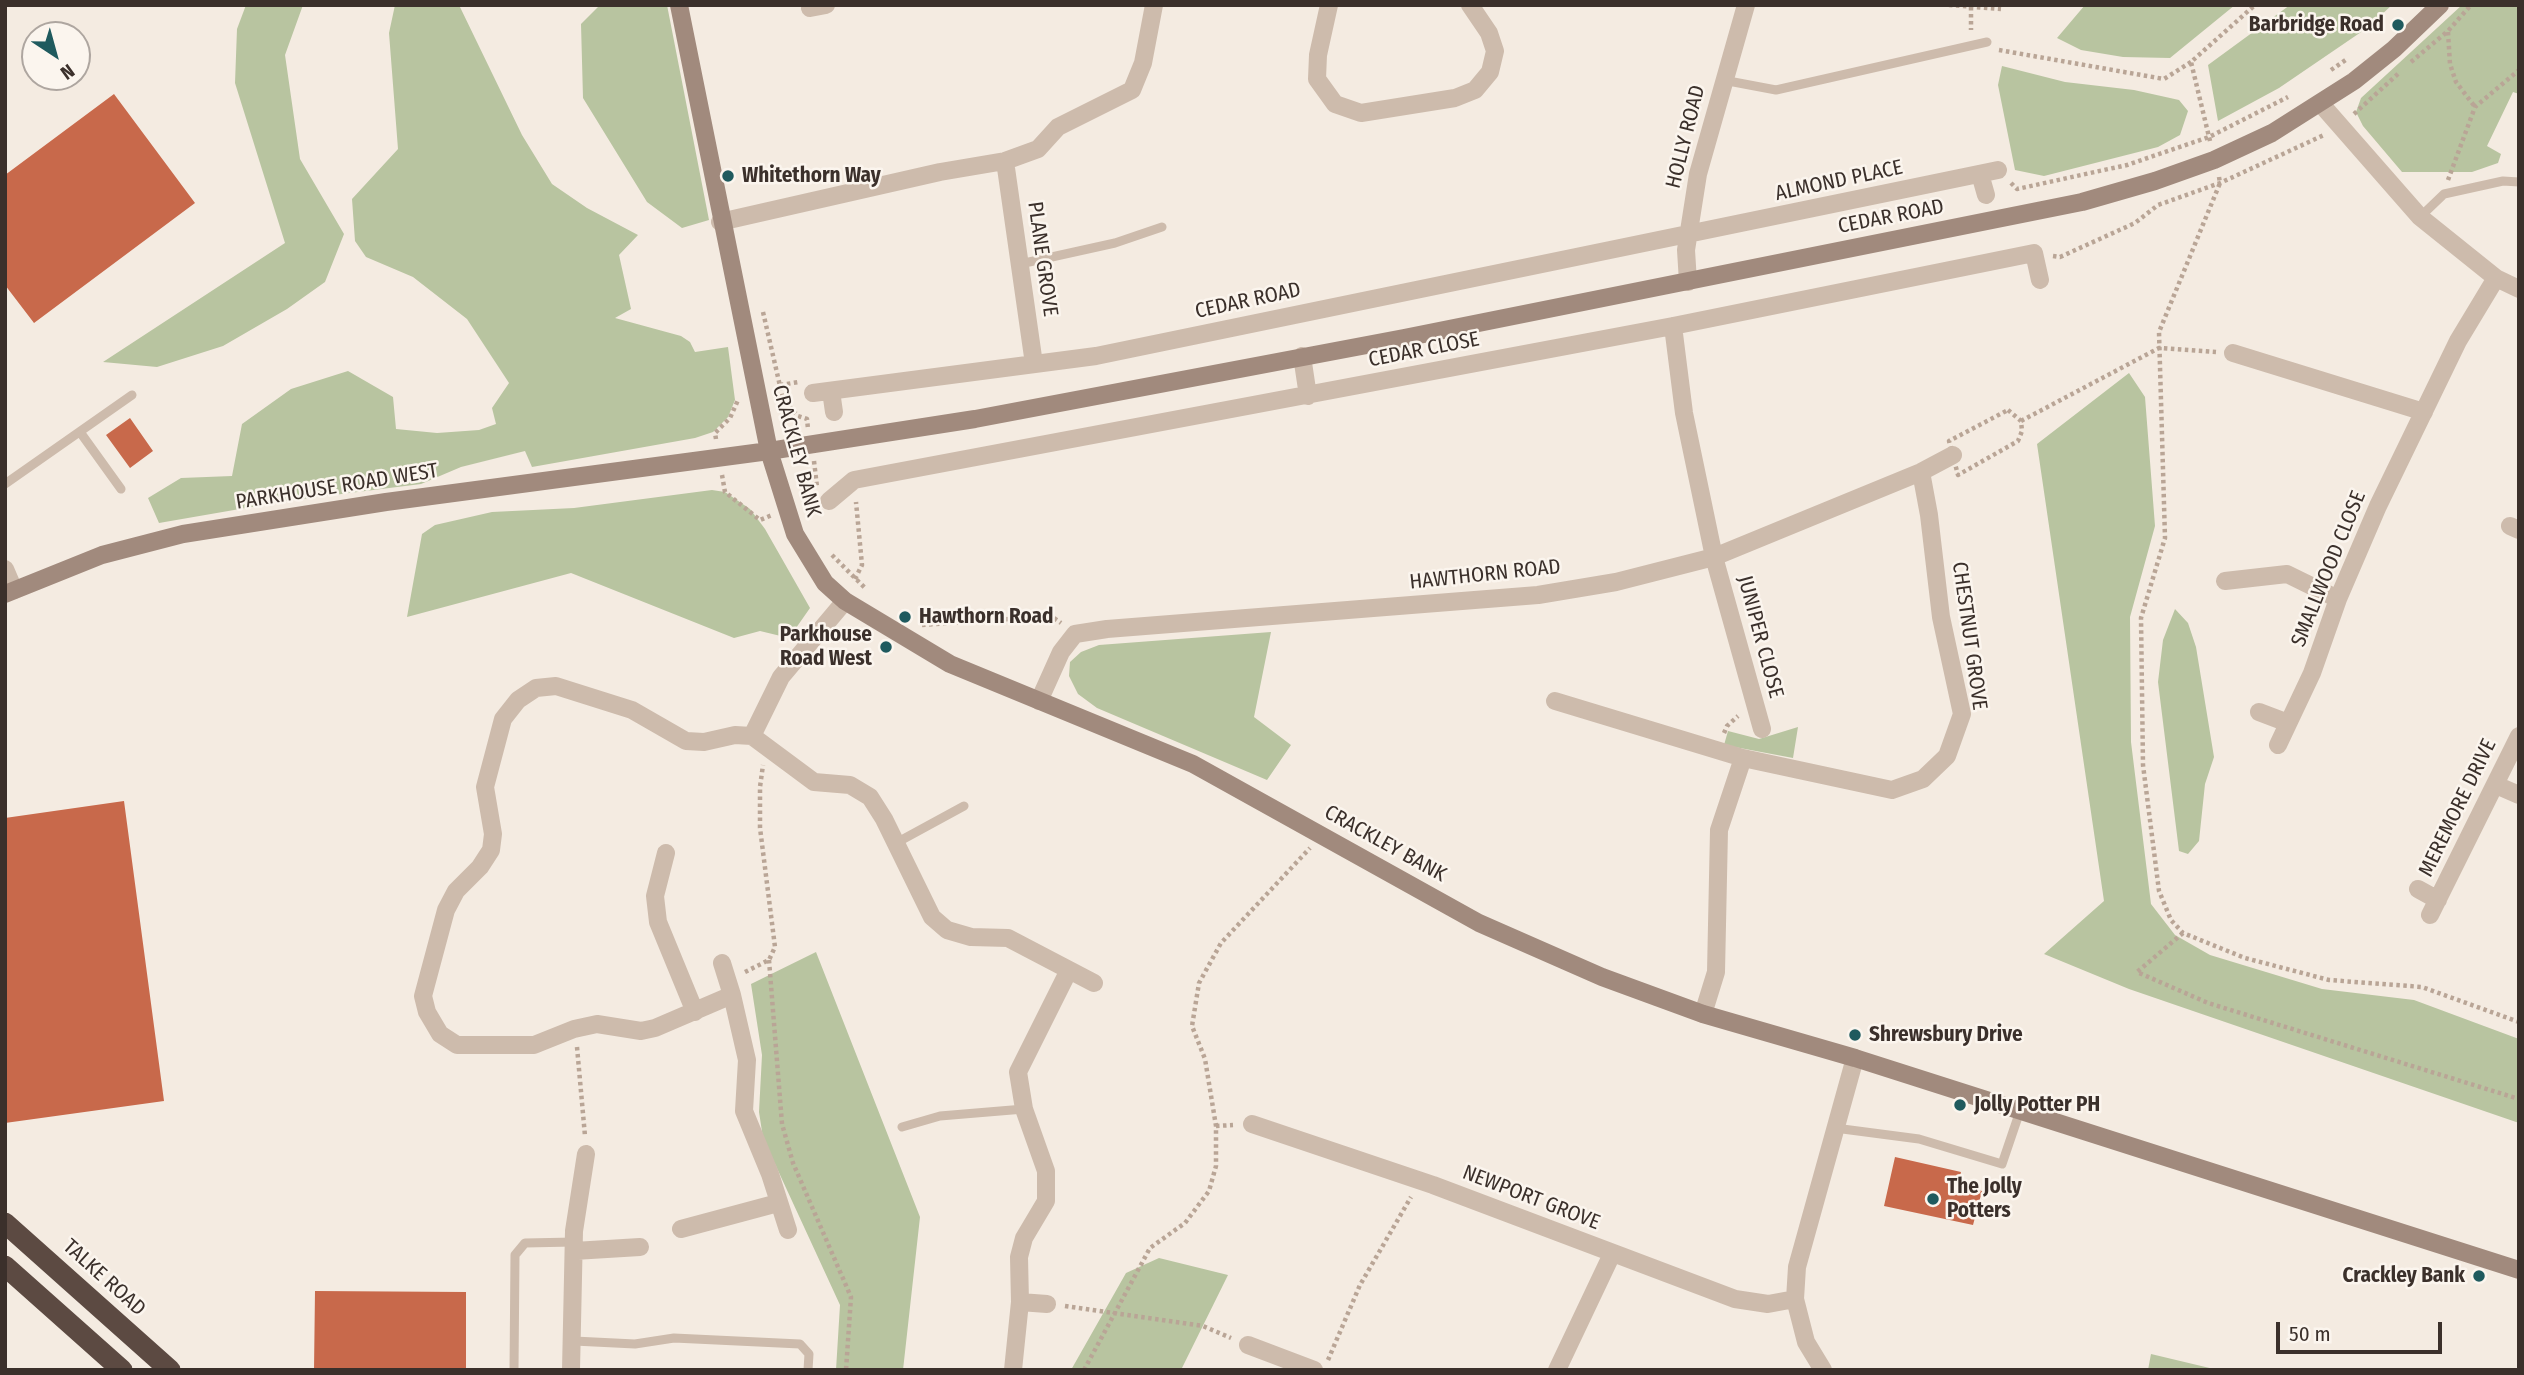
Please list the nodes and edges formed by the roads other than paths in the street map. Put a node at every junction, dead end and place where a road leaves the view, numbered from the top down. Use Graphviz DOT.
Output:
graph roads {
  1 [pos="679,5"];
  2 [pos="1154,5"];
  3 [pos="1329,5"];
  4 [pos="1470,5"];
  5 [pos="1746,5"];
  6 [pos="2444,12"];
  7 [pos="1987,42"];
  8 [pos="1723,80"];
  9 [pos="2321,104"];
  10 [pos="1005,161"];
  11 [pos="1998,170"];
  12 [pos="1980,174"];
  13 [pos="2519,182"];
  14 [pos="1986,195"];
  15 [pos="2420,217"];
  16 [pos="720,222"];
  17 [pos="1162,227"];
  18 [pos="1688,233"];
  19 [pos="1020,264"];
  20 [pos="2496,278"];
  21 [pos="2040,280"];
  22 [pos="1688,282"];
  23 [pos="2519,289"];
  24 [pos="1673,327"];
  25 [pos="2233,353"];
  26 [pos="1302,356"];
  27 [pos="1034,364"];
  28 [pos="831,391"];
  29 [pos="813,393"];
  30 [pos="132,395"];
  31 [pos="1308,396"];
  32 [pos="834,412"];
  33 [pos="2424,412"];
  34 [pos="80,432"];
  35 [pos="769,451"];
  36 [pos="1953,455"];
  37 [pos="1921,472"];
  38 [pos="5,484"];
  39 [pos="121,489"];
  40 [pos="829,502"];
  41 [pos="1714,557"];
  42 [pos="5,569"];
  43 [pos="2225,581"];
  44 [pos="9,592"];
  45 [pos="2338,600"];
  46 [pos="845,601"];
  47 [pos="1039,701"];
  48 [pos="1555,701"];
  49 [pos="2259,712"];
  50 [pos="2288,723"];
  51 [pos="1762,729"];
  52 [pos="752,736"];
  53 [pos="2519,736"];
  54 [pos="2278,745"];
  55 [pos="1743,758"];
  56 [pos="2496,785"];
  57 [pos="2519,796"];
  58 [pos="964,806"];
  59 [pos="896,843"];
  60 [pos="666,853"];
  61 [pos="2418,889"];
  62 [pos="722,963"];
  63 [pos="1069,971"];
  64 [pos="1094,983"];
  65 [pos="730,988"];
  66 [pos="695,1012"];
  67 [pos="1703,1014"];
  68 [pos="1855,1058"];
  69 [pos="1024,1109"];
  70 [pos="2020,1111"];
  71 [pos="1252,1124"];
  72 [pos="902,1127"];
  73 [pos="1835,1128"];
  74 [pos="586,1154"];
  75 [pos="778,1203"];
  76 [pos="5,1223"];
  77 [pos="681,1228"];
  78 [pos="788,1230"];
  79 [pos="574,1247"];
  80 [pos="639,1247"];
  81 [pos="1612,1254"];
  82 [pos="5,1266"];
  83 [pos="2519,1270"];
  84 [pos="1795,1299"];
  85 [pos="1020,1302"];
  86 [pos="1047,1304"];
  87 [pos="574,1341"];
  88 [pos="1248,1345"];
  89 [pos="122,1370"];
  90 [pos="170,1370"];
  91 [pos="514,1370"];
  92 [pos="572,1370"];
  93 [pos="808,1370"];
  94 [pos="1013,1370"];
  95 [pos="1314,1370"];
  96 [pos="1557,1370"];
  97 [pos="1823,1370"];
  1 -- 16 [label="street, CRACKLEY BANK"];
  2 -- 10 [label="street"];
  3 -- 4 [label="street"];
  5 -- 8 [label="street, HOLLY ROAD"];
  6 -- 9 [label="street, CEDAR ROAD"];
  7 -- 8 [label="lane"];
  8 -- 18 [label="street, HOLLY ROAD"];
  9 -- 15 [label="street"];
  9 -- 22 [label="street, CEDAR ROAD"];
  10 -- 16 [label="street"];
  10 -- 19 [label="street, PLANE GROVE"];
  11 -- 12 [label="street, ALMOND PLACE"];
  12 -- 14 [label="street"];
  12 -- 18 [label="street, ALMOND PLACE"];
  13 -- 15 [label="lane"];
  15 -- 20 [label="street"];
  16 -- 35 [label="street, CRACKLEY BANK"];
  17 -- 19 [label="lane"];
  18 -- 22 [label="street, HOLLY ROAD"];
  18 -- 27 [label="street, CEDAR ROAD"];
  19 -- 27 [label="street, PLANE GROVE"];
  20 -- 23 [label="street"];
  20 -- 33 [label="street, SMALLWOOD CLOSE"];
  21 -- 24 [label="street, CEDAR CLOSE"];
  22 -- 26 [label="street, CEDAR ROAD"];
  24 -- 31 [label="street, CEDAR CLOSE"];
  24 -- 41 [label="street"];
  25 -- 33 [label="street"];
  26 -- 31 [label="street"];
  26 -- 35 [label="street, CEDAR ROAD"];
  27 -- 28 [label="street, CEDAR ROAD"];
  28 -- 29 [label="street, CEDAR ROAD"];
  28 -- 32 [label="street"];
  30 -- 34 [label="lane"];
  31 -- 40 [label="street, CEDAR CLOSE"];
  33 -- 45 [label="street, SMALLWOOD CLOSE"];
  34 -- 38 [label="lane"];
  34 -- 39 [label="lane"];
  35 -- 44 [label="street, PARKHOUSE ROAD WEST"];
  35 -- 46 [label="street, CRACKLEY BANK"];
  36 -- 37 [label="street, HAWTHORN ROAD"];
  37 -- 41 [label="street, HAWTHORN ROAD"];
  37 -- 55 [label="street, CHESTNUT GROVE"];
  41 -- 47 [label="street, HAWTHORN ROAD"];
  41 -- 51 [label="street, JUNIPER CLOSE"];
  42 -- 44 [label="street"];
  43 -- 45 [label="street"];
  45 -- 50 [label="street, SMALLWOOD CLOSE"];
  46 -- 47 [label="street, CRACKLEY BANK"];
  46 -- 52 [label="street"];
  47 -- 67 [label="street, CRACKLEY BANK"];
  48 -- 55 [label="street, CHESTNUT GROVE"];
  49 -- 50 [label="street"];
  50 -- 54 [label="street, SMALLWOOD CLOSE"];
  52 -- 59 [label="street"];
  52 -- 66 [label="street"];
  53 -- 56 [label="street, MEREMORE DRIVE"];
  55 -- 67 [label="street"];
  56 -- 57 [label="street"];
  56 -- 61 [label="street, MEREMORE DRIVE"];
  58 -- 59 [label="lane"];
  59 -- 63 [label="street"];
  60 -- 66 [label="street"];
  62 -- 65 [label="street"];
  63 -- 64 [label="street"];
  63 -- 69 [label="street"];
  65 -- 66 [label="street"];
  65 -- 75 [label="street"];
  67 -- 68 [label="street, CRACKLEY BANK"];
  68 -- 70 [label="street, CRACKLEY BANK"];
  68 -- 73 [label="street"];
  69 -- 72 [label="lane"];
  69 -- 85 [label="street"];
  70 -- 73 [label="lane"];
  70 -- 83 [label="street, CRACKLEY BANK"];
  71 -- 81 [label="street, NEWPORT GROVE"];
  73 -- 84 [label="street"];
  74 -- 79 [label="street"];
  75 -- 77 [label="street"];
  75 -- 78 [label="street"];
  76 -- 90 [label="highway, TALKE ROAD"];
  79 -- 80 [label="street"];
  79 -- 87 [label="street"];
  79 -- 91 [label="lane"];
  81 -- 84 [label="street, NEWPORT GROVE"];
  81 -- 96 [label="street"];
  82 -- 89 [label="highway"];
  84 -- 97 [label="street"];
  85 -- 86 [label="street"];
  85 -- 94 [label="street"];
  87 -- 92 [label="street"];
  87 -- 93 [label="lane"];
  88 -- 95 [label="street"];
}
